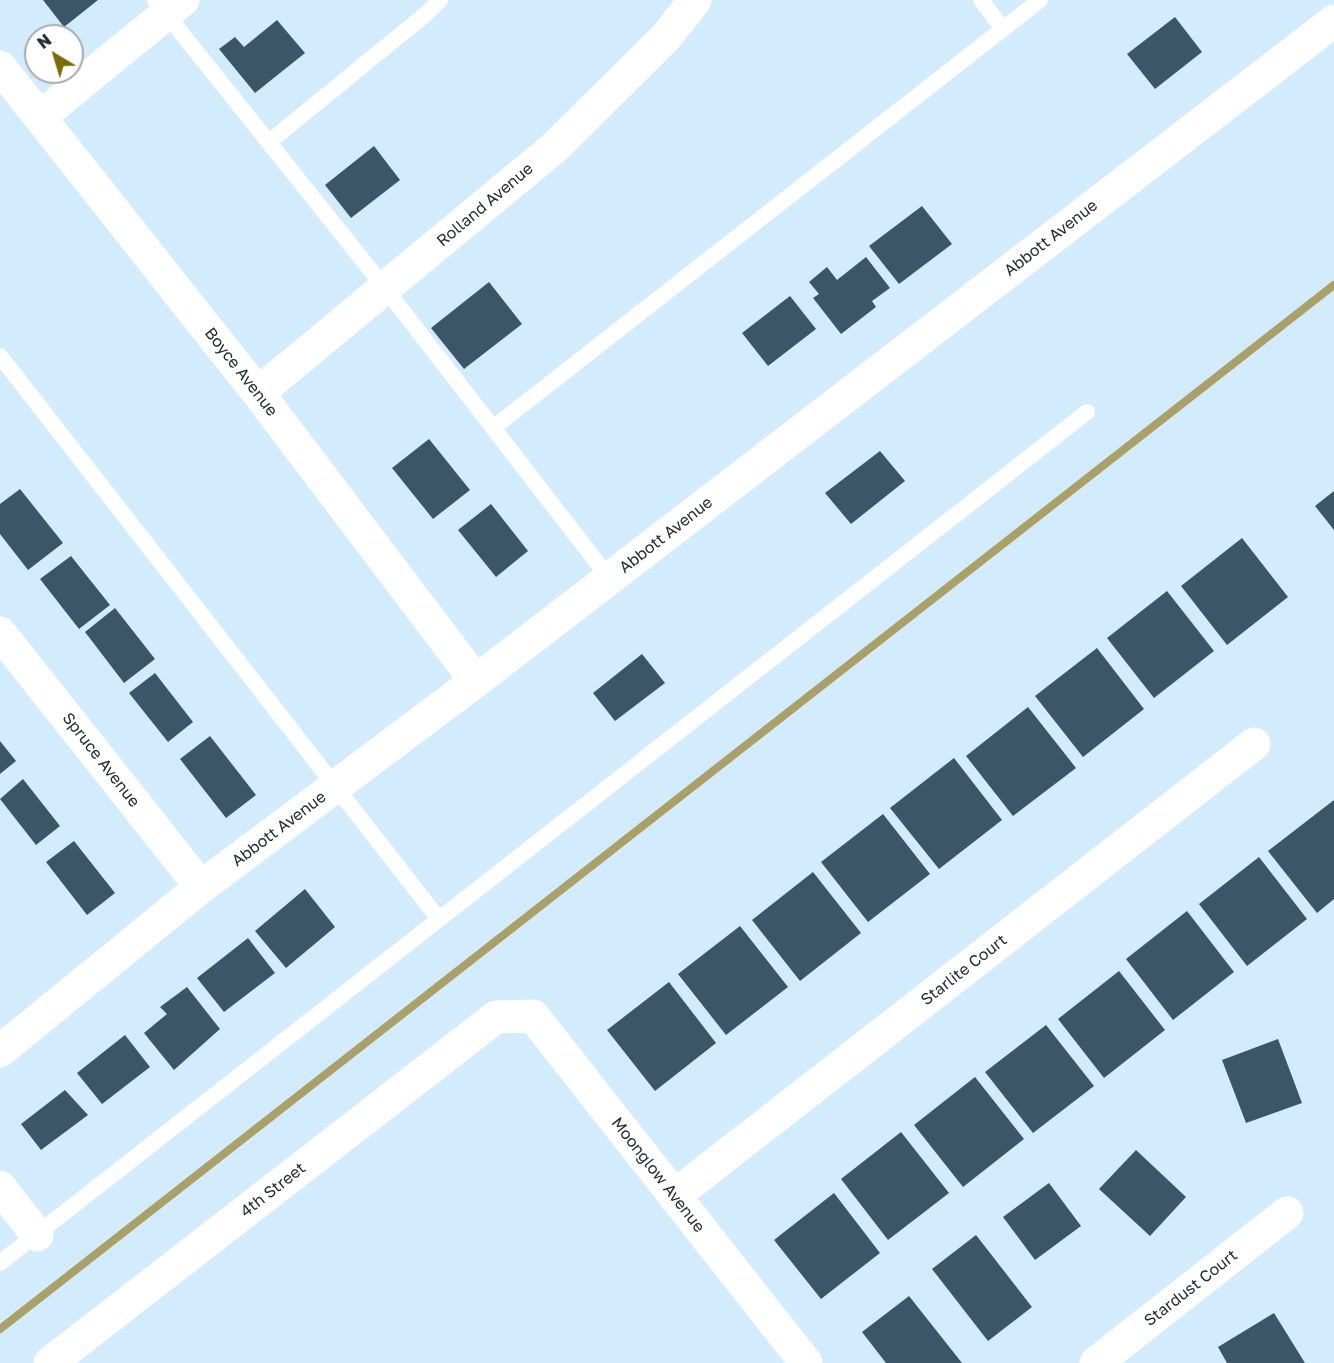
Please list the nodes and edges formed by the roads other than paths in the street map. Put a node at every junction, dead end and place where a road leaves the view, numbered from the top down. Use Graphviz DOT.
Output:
graph roads {
  1 [pos="440,0"];
  2 [pos="695,0"];
  3 [pos="981,0"];
  4 [pos="1040,0"];
  5 [pos="168,5"];
  6 [pos="1334,21"];
  7 [pos="1003,29"];
  8 [pos="0,67"];
  9 [pos="40,117"];
  10 [pos="269,142"];
  11 [pos="385,288"];
  12 [pos="0,356"];
  13 [pos="258,393"];
  14 [pos="1087,412"];
  15 [pos="494,428"];
  16 [pos="609,578"];
  17 [pos="0,633"];
  18 [pos="476,681"];
  19 [pos="1254,744"];
  20 [pos="337,786"];
  21 [pos="201,887"];
  22 [pos="438,918"];
  23 [pos="496,1017"];
  24 [pos="0,1051"];
  25 [pos="0,1187"];
  26 [pos="674,1196"];
  27 [pos="1287,1213"];
  28 [pos="37,1235"];
  29 [pos="0,1263"];
  30 [pos="50,1363"];
  31 [pos="806,1363"];
  32 [pos="1096,1363"];
  1 -- 10 [label="lane"];
  2 -- 11 [label="street, Rolland Avenue"];
  3 -- 7 [label="lane"];
  4 -- 7 [label="lane"];
  5 -- 9 [label="street"];
  5 -- 10 [label="lane"];
  6 -- 16 [label="street, Abbott Avenue"];
  7 -- 15 [label="lane"];
  8 -- 9 [label="street, Boyce Avenue"];
  9 -- 13 [label="street, Boyce Avenue"];
  10 -- 11 [label="lane"];
  11 -- 13 [label="street, Rolland Avenue"];
  11 -- 15 [label="lane"];
  12 -- 20 [label="lane"];
  13 -- 18 [label="street, Boyce Avenue"];
  14 -- 22 [label="lane"];
  15 -- 16 [label="lane"];
  16 -- 18 [label="street, Abbott Avenue"];
  17 -- 21 [label="street, Spruce Avenue"];
  18 -- 20 [label="street, Abbott Avenue"];
  19 -- 26 [label="street, Starlite Court"];
  20 -- 21 [label="street, Abbott Avenue"];
  20 -- 22 [label="lane"];
  21 -- 24 [label="street, Abbott Avenue"];
  22 -- 28 [label="lane"];
  23 -- 26 [label="street, Moonglow Avenue"];
  23 -- 30 [label="street, 4th Street"];
  25 -- 28 [label="street"];
  26 -- 31 [label="street, Moonglow Avenue"];
  27 -- 32 [label="street, Stardust Court"];
  28 -- 29 [label="lane"];
}
